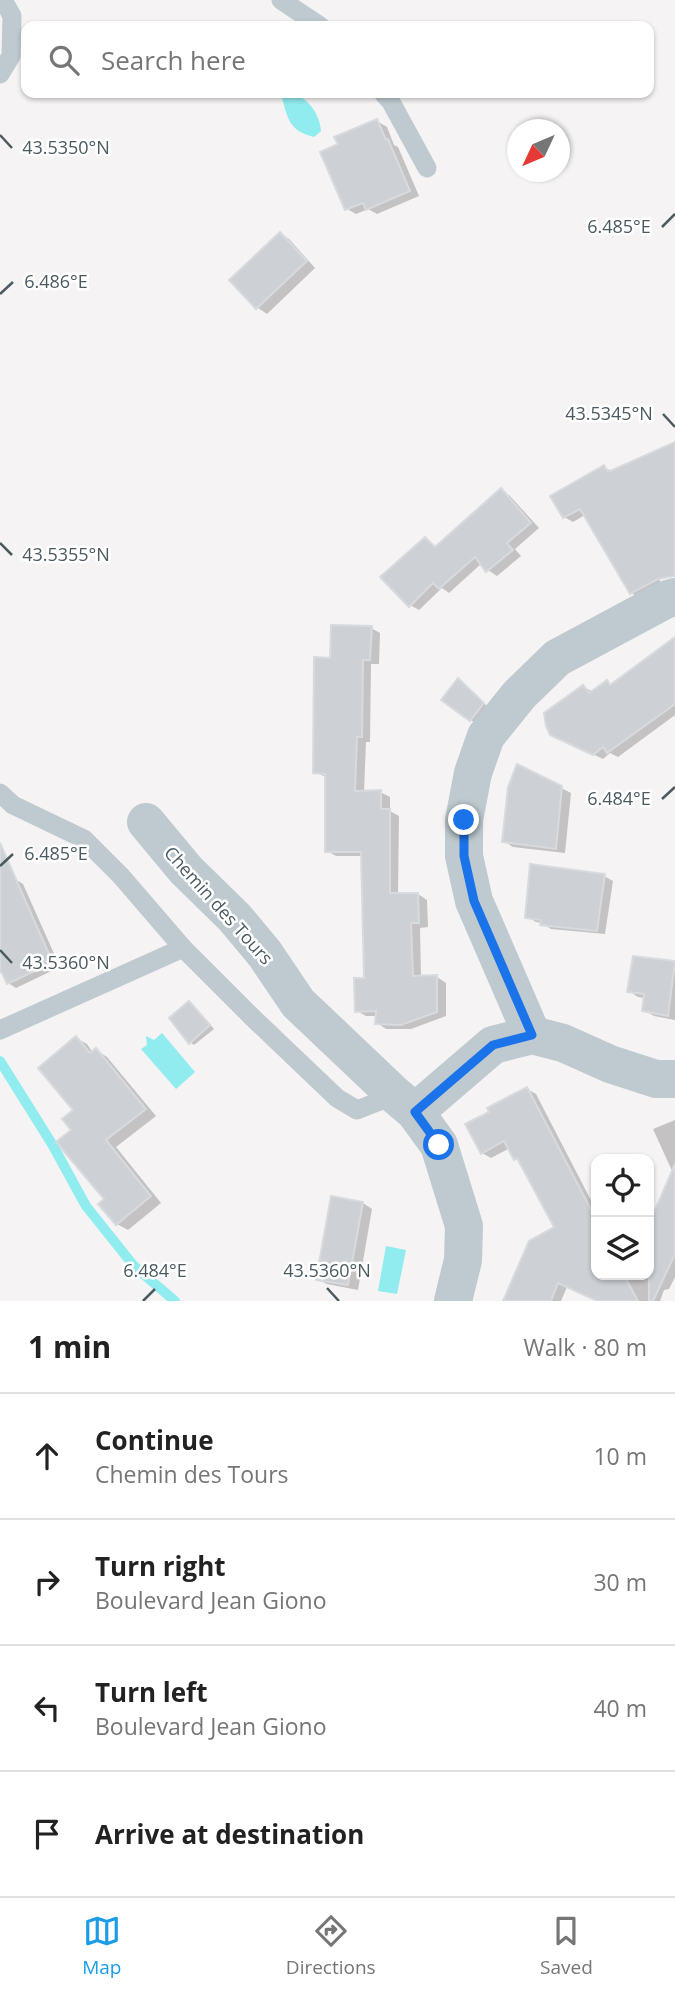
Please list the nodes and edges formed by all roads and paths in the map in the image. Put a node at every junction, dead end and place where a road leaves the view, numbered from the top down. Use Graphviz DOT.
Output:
graph roads {
  1 [pos="3,0"];
  2 [pos="281,0"];
  3 [pos="312,21"];
  4 [pos="0,74"];
  5 [pos="387,98"];
  6 [pos="427,168"];
  7 [pos="675,597"];
  8 [pos="0,793"];
  9 [pos="146,822"];
  10 [pos="183,948"];
  11 [pos="0,1030"];
  12 [pos="532,1035"];
  13 [pos="675,1079"];
  14 [pos="405,1104"];
  15 [pos="453,1301"];
  1 -- 4 [label="lane"];
  2 -- 3 [label="lane"];
  5 -- 6 [label="lane"];
  7 -- 12 [label="street"];
  8 -- 10 [label="lane"];
  9 -- 14 [label="street, Chemin des Tours"];
  10 -- 11 [label="lane"];
  10 -- 14 [label="lane"];
  12 -- 13 [label="street"];
  12 -- 14 [label="street"];
  14 -- 15 [label="street, Chemin des Tours"];
}
